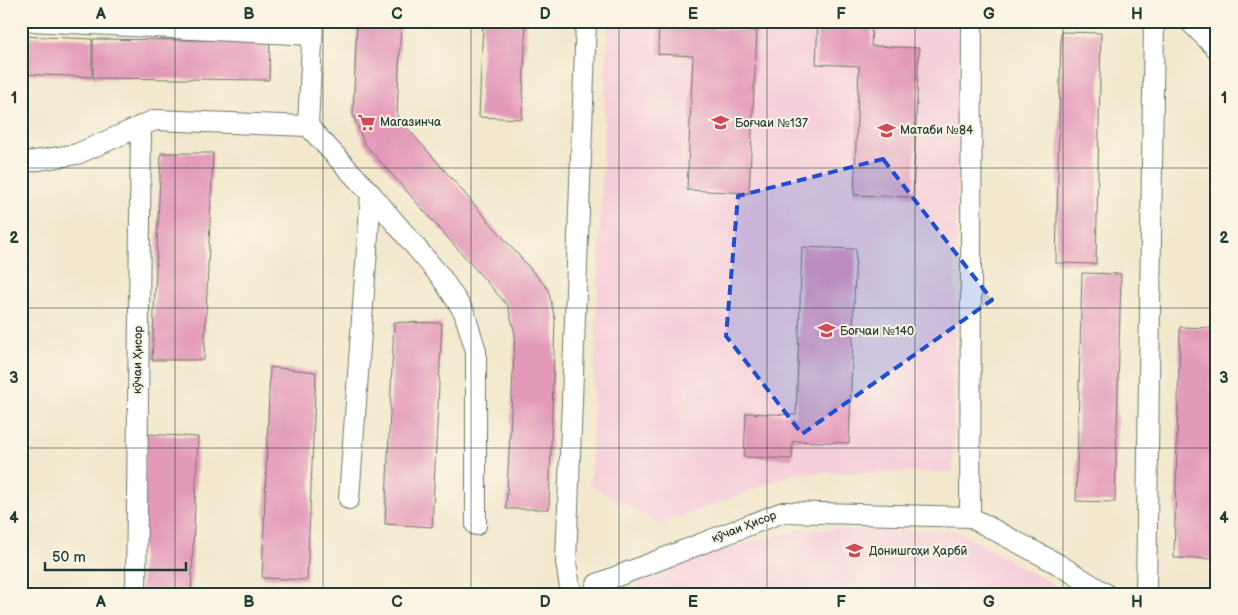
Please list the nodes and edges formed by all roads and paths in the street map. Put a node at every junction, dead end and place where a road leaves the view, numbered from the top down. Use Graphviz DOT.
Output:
graph roads {
  1 [pos="31,21"];
  2 [pos="586,21"];
  3 [pos="972,21"];
  4 [pos="1154,21"];
  5 [pos="1189,21"];
  6 [pos="1216,21"];
  7 [pos="313,28"];
  8 [pos="1216,48"];
  9 [pos="141,126"];
  10 [pos="308,126"];
  11 [pos="21,163"];
  12 [pos="371,194"];
  13 [pos="349,500"];
  14 [pos="970,517"];
  15 [pos="476,525"];
  16 [pos="136,594"];
  17 [pos="571,594"];
  18 [pos="593,594"];
  19 [pos="1106,594"];
  20 [pos="1146,594"];
  1 -- 7 [label="street"];
  2 -- 17 [label="street"];
  3 -- 14 [label="street"];
  4 -- 20 [label="street"];
  5 -- 8 [label="street"];
  6 -- 8 [label="street"];
  7 -- 10 [label="street"];
  9 -- 10 [label="street"];
  9 -- 11 [label="street"];
  9 -- 16 [label="street, кӯчаи Ҳисор"];
  10 -- 12 [label="street"];
  12 -- 13 [label="street"];
  12 -- 15 [label="street"];
  14 -- 18 [label="street, кӯчаи Ҳисор"];
  14 -- 19 [label="street"];
}
